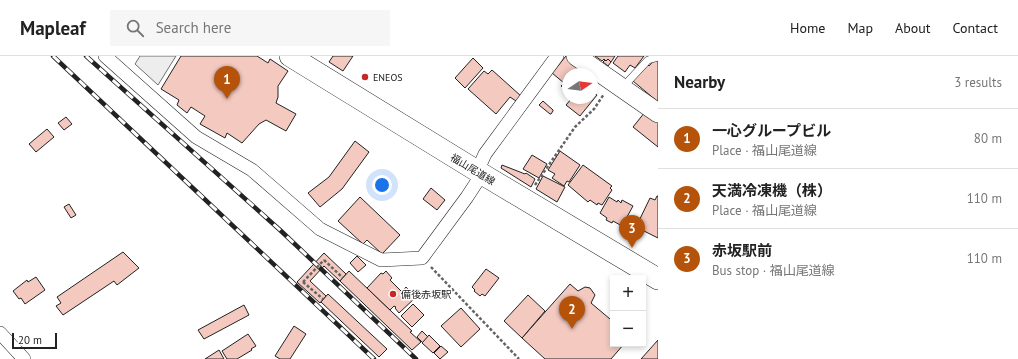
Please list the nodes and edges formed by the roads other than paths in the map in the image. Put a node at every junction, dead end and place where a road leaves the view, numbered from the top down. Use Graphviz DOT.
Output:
graph roads {
  1 [pos="105,56"];
  2 [pos="290,56"];
  3 [pos="557,56"];
  4 [pos="576,56"];
  5 [pos="658,57"];
  6 [pos="617,85"];
  7 [pos="658,113"];
  8 [pos="482,174"];
  9 [pos="658,279"];
  10 [pos="0,333"];
  11 [pos="24,359"];
  1 -- 8 [label="street"];
  2 -- 8 [label="main road, 福山尾道線"];
  3 -- 8 [label="street"];
  4 -- 6 [label="main road"];
  5 -- 6 [label="lane"];
  6 -- 7 [label="main road"];
  8 -- 9 [label="main road, 福山尾道線"];
  10 -- 11 [label="street"];
}
